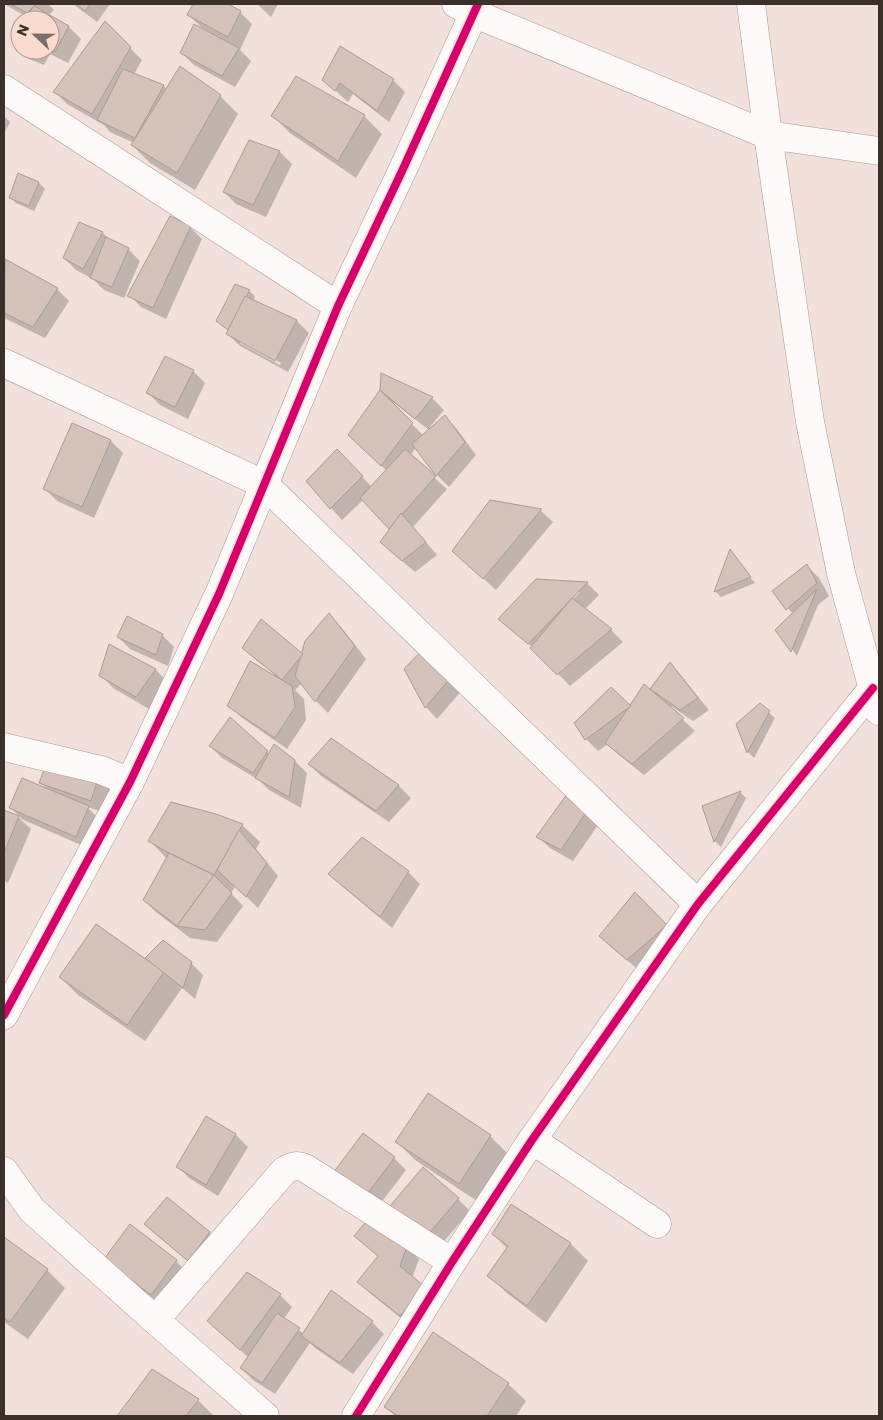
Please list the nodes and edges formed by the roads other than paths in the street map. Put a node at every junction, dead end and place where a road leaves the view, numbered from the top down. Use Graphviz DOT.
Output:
graph roads {
  1 [pos="751,4"];
  2 [pos="469,7"];
  3 [pos="4,89"];
  4 [pos="768,135"];
  5 [pos="879,151"];
  6 [pos="338,306"];
  7 [pos="4,363"];
  8 [pos="264,484"];
  9 [pos="876,700"];
  10 [pos="4,747"];
  11 [pos="130,782"];
  12 [pos="698,904"];
  13 [pos="4,1016"];
  14 [pos="532,1140"];
  15 [pos="4,1171"];
  16 [pos="657,1224"];
  17 [pos="452,1262"];
  18 [pos="155,1320"];
  19 [pos="265,1416"];
  20 [pos="356,1416"];
  1 -- 4 [label="street"];
  2 -- 4 [label="street"];
  2 -- 6 [label="street"];
  3 -- 6 [label="street"];
  4 -- 5 [label="street"];
  4 -- 9 [label="street"];
  6 -- 8 [label="street"];
  7 -- 8 [label="street"];
  8 -- 11 [label="street"];
  8 -- 12 [label="street"];
  9 -- 12 [label="street"];
  10 -- 11 [label="street"];
  11 -- 13 [label="street"];
  12 -- 14 [label="street"];
  14 -- 16 [label="street"];
  14 -- 17 [label="street"];
  15 -- 18 [label="street"];
  17 -- 18 [label="street"];
  17 -- 20 [label="street"];
  18 -- 19 [label="street"];
}
